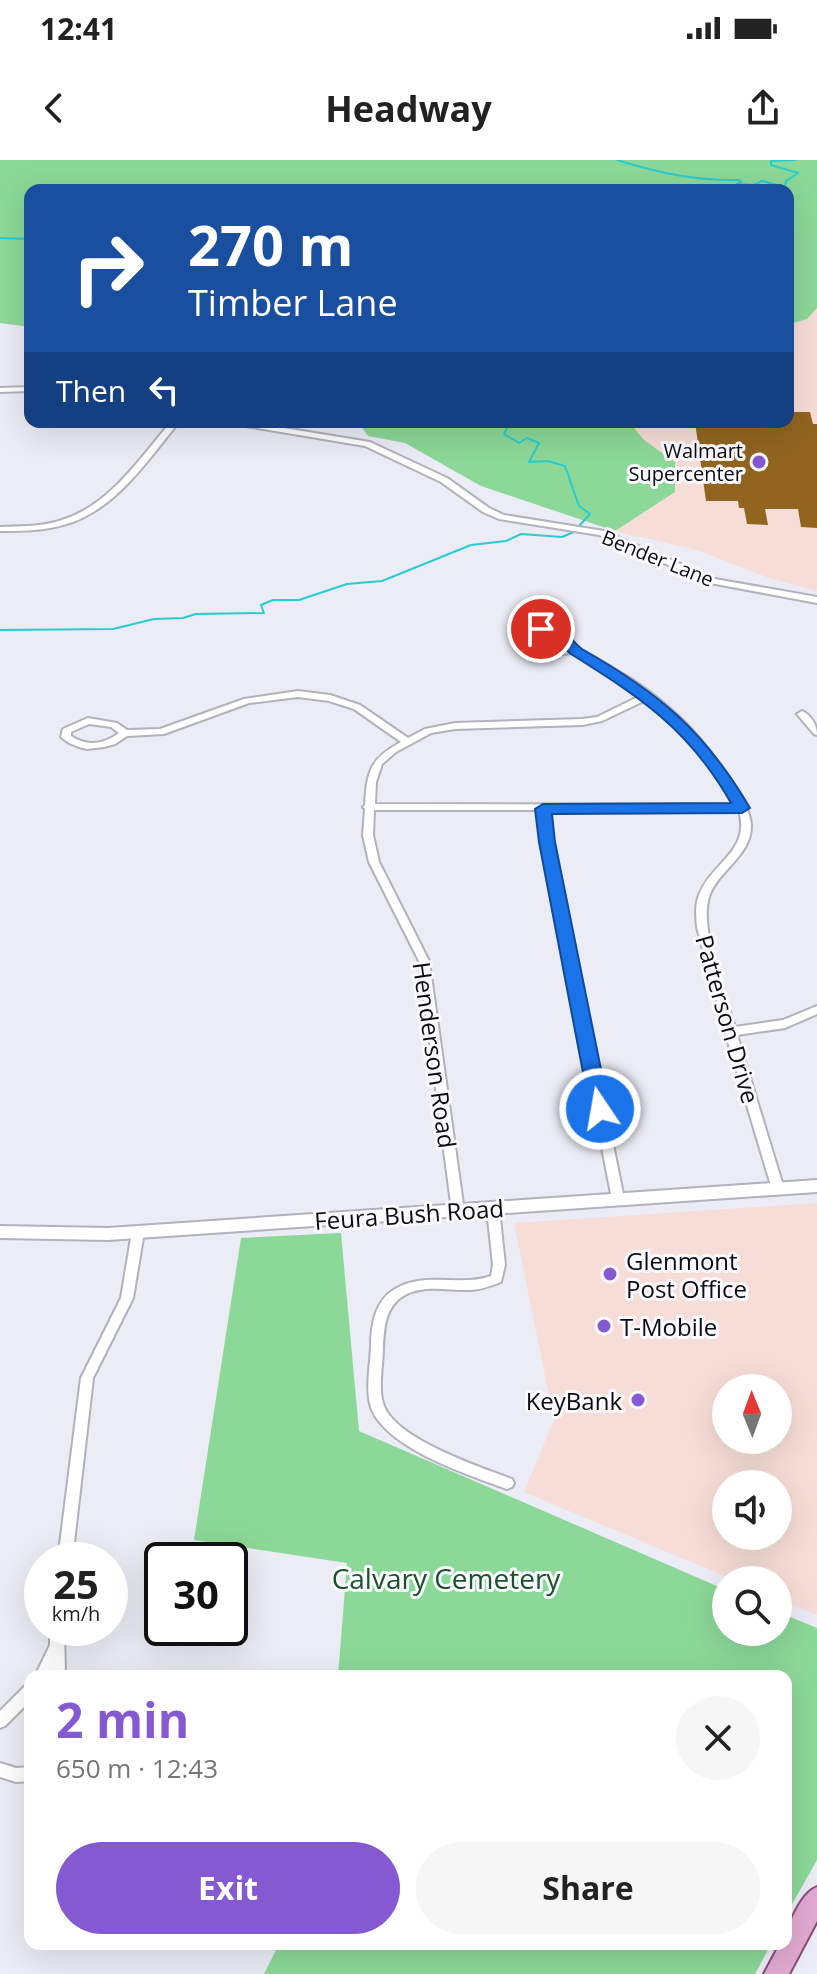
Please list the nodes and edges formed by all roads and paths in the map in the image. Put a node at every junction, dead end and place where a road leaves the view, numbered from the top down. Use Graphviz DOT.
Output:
graph roads {
  1 [pos="24,389"];
  2 [pos="0,390"];
  3 [pos="170,428"];
  4 [pos="270,428"];
  5 [pos="0,529"];
  6 [pos="817,600"];
  7 [pos="573,650"];
  8 [pos="646,697"];
  9 [pos="802,714"];
  10 [pos="817,732"];
  11 [pos="125,733"];
  12 [pos="406,741"];
  13 [pos="368,807"];
  14 [pos="742,808"];
  15 [pos="543,809"];
  16 [pos="817,1010"];
  17 [pos="730,1032"];
  18 [pos="817,1186"];
  19 [pos="778,1189"];
  20 [pos="618,1199"];
  21 [pos="493,1209"];
  22 [pos="458,1211"];
  23 [pos="0,1232"];
  24 [pos="138,1232"];
  25 [pos="507,1483"];
  26 [pos="67,1542"];
  27 [pos="56,1646"];
  28 [pos="56,1646"];
  29 [pos="45,1670"];
  30 [pos="58,1670"];
  31 [pos="24,1697"];
  32 [pos="0,1721"];
  33 [pos="0,1770"];
  34 [pos="24,1774"];
  35 [pos="817,1898"];
  36 [pos="792,1944"];
  37 [pos="789,1950"];
  38 [pos="776,1974"];
  1 -- 2 [label="street"];
  3 -- 5 [label="street"];
  4 -- 6 [label="street, Bender Lane"];
  7 -- 7 [label="street"];
  7 -- 8 [label="street"];
  8 -- 12 [label="street, Henderson Road"];
  8 -- 14 [label="street"];
  9 -- 10 [label="street"];
  11 -- 11 [label="street"];
  11 -- 12 [label="street"];
  12 -- 13 [label="street, Henderson Road"];
  13 -- 15 [label="street"];
  13 -- 22 [label="street, Henderson Road"];
  14 -- 15 [label="street"];
  14 -- 17 [label="street, Patterson Drive"];
  15 -- 20 [label="street"];
  16 -- 17 [label="street"];
  17 -- 19 [label="street, Patterson Drive"];
  18 -- 19 [label="main road, Feura Bush Road"];
  19 -- 20 [label="main road, Feura Bush Road"];
  20 -- 21 [label="main road, Feura Bush Road"];
  21 -- 22 [label="main road, Feura Bush Road"];
  21 -- 25 [label="street"];
  22 -- 24 [label="main road, Feura Bush Road"];
  23 -- 24 [label="main road, Feura Bush Road"];
  24 -- 26 [label="street"];
  27 -- 29 [label="street"];
  28 -- 30 [label="street"];
  31 -- 32 [label="street"];
  33 -- 34 [label="street"];
  35 -- 36 [label="main road"];
  37 -- 38 [label="main road"];
}
